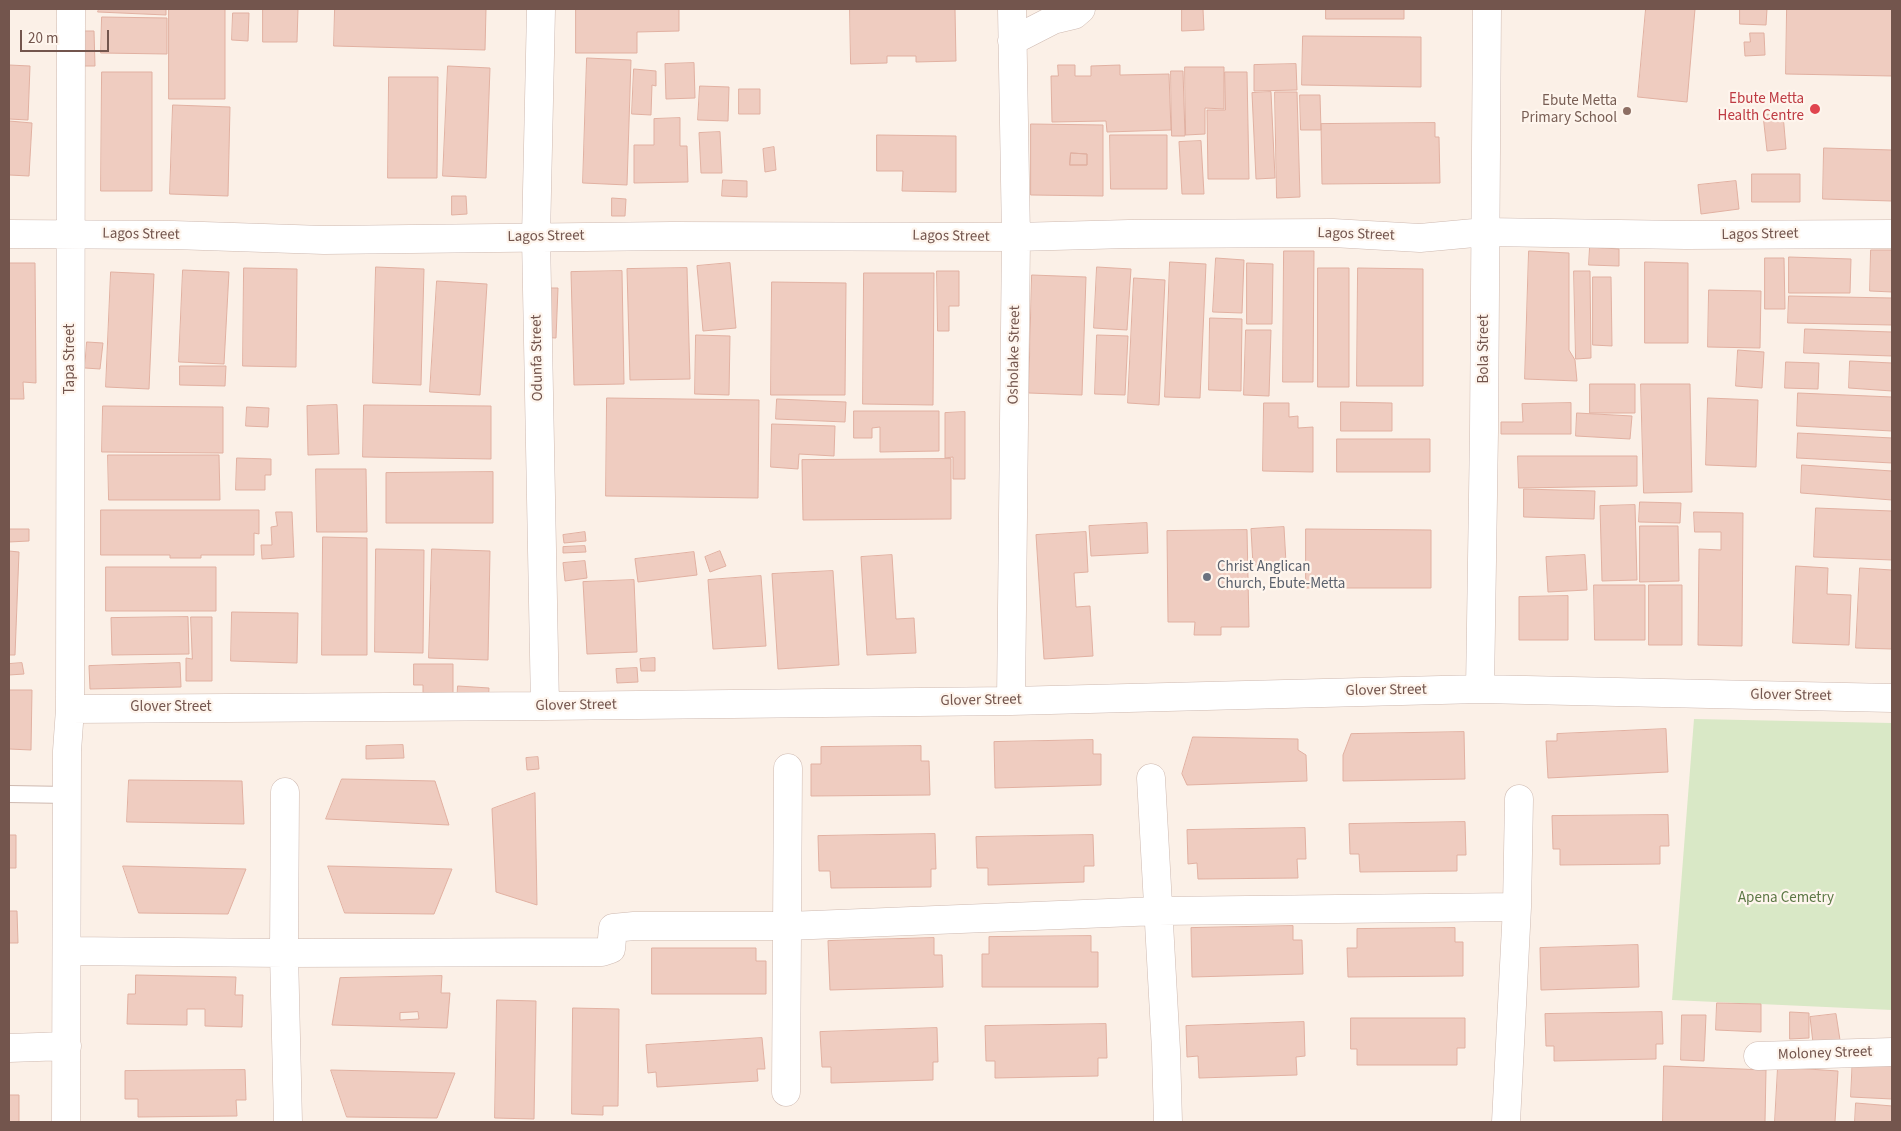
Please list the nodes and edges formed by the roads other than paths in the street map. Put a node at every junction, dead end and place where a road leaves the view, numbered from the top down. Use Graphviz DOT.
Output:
graph roads {
  1 [pos="70,9"];
  2 [pos="541,9"];
  3 [pos="1012,9"];
  4 [pos="1082,9"];
  5 [pos="1487,9"];
  6 [pos="1012,41"];
  7 [pos="1485,232"];
  8 [pos="9,234"];
  9 [pos="71,234"];
  10 [pos="1892,234"];
  11 [pos="536,237"];
  12 [pos="1016,237"];
  13 [pos="1480,689"];
  14 [pos="1892,698"];
  15 [pos="1011,701"];
  16 [pos="544,706"];
  17 [pos="70,709"];
  18 [pos="788,768"];
  19 [pos="1151,778"];
  20 [pos="285,792"];
  21 [pos="9,794"];
  22 [pos="68,795"];
  23 [pos="1518,799"];
  24 [pos="1517,907"];
  25 [pos="1158,911"];
  26 [pos="788,926"];
  27 [pos="68,951"];
  28 [pos="284,954"];
  29 [pos="67,1046"];
  30 [pos="9,1048"];
  31 [pos="1892,1052"];
  32 [pos="1758,1056"];
  33 [pos="786,1092"];
  34 [pos="66,1122"];
  35 [pos="288,1122"];
  36 [pos="1168,1122"];
  37 [pos="1506,1122"];
  1 -- 9 [label="street, Tapa Street"];
  2 -- 11 [label="street, Odunfa Street"];
  3 -- 6 [label="street, Osholake Street"];
  4 -- 6 [label="street"];
  5 -- 7 [label="street, Bola Street"];
  6 -- 12 [label="street, Osholake Street"];
  7 -- 10 [label="street, Lagos Street"];
  7 -- 12 [label="street, Lagos Street"];
  7 -- 13 [label="street, Bola Street"];
  8 -- 9 [label="street, Lagos Street"];
  9 -- 11 [label="street, Lagos Street"];
  9 -- 17 [label="street, Tapa Street"];
  11 -- 12 [label="street, Lagos Street"];
  11 -- 16 [label="street, Odunfa Street"];
  12 -- 15 [label="street, Osholake Street"];
  13 -- 14 [label="street, Glover Street"];
  13 -- 15 [label="street, Glover Street"];
  15 -- 16 [label="street, Glover Street"];
  16 -- 17 [label="street, Glover Street"];
  17 -- 22 [label="street, Tapa Street"];
  18 -- 26 [label="street"];
  19 -- 25 [label="street"];
  20 -- 28 [label="street"];
  21 -- 22 [label="lane"];
  22 -- 27 [label="street, Tapa Street"];
  23 -- 24 [label="street"];
  24 -- 25 [label="street"];
  24 -- 37 [label="street"];
  25 -- 26 [label="street"];
  25 -- 36 [label="street"];
  26 -- 28 [label="street"];
  26 -- 33 [label="street"];
  27 -- 28 [label="street"];
  27 -- 29 [label="street, Tapa Street"];
  28 -- 35 [label="street"];
  29 -- 30 [label="street"];
  29 -- 34 [label="street, Tapa Street"];
  31 -- 32 [label="street, Moloney Street"];
}
